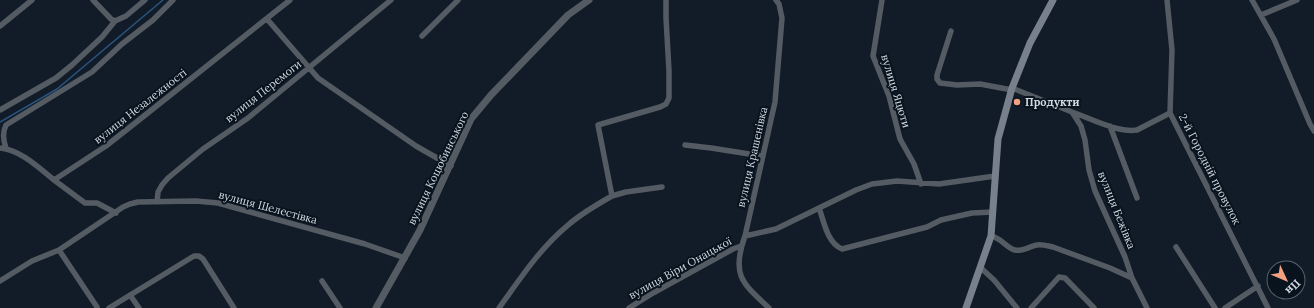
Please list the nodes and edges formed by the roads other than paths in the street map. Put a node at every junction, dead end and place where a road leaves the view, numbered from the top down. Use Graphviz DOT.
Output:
graph roads {
  1 [pos="32,0"];
  2 [pos="93,0"];
  3 [pos="146,0"];
  4 [pos="173,0"];
  5 [pos="290,0"];
  6 [pos="391,0"];
  7 [pos="458,0"];
  8 [pos="589,0"];
  9 [pos="666,0"];
  10 [pos="776,0"];
  11 [pos="882,0"];
  12 [pos="1053,0"];
  13 [pos="1167,0"];
  14 [pos="1252,0"];
  15 [pos="1297,0"];
  16 [pos="1261,16"];
  17 [pos="268,19"];
  18 [pos="114,21"];
  19 [pos="0,26"];
  20 [pos="951,31"];
  21 [pos="422,36"];
  22 [pos="309,69"];
  23 [pos="1012,89"];
  24 [pos="0,110"];
  25 [pos="1072,112"];
  26 [pos="1170,113"];
  27 [pos="1110,126"];
  28 [pos="1314,131"];
  29 [pos="685,145"];
  30 [pos="3,148"];
  31 [pos="762,156"];
  32 [pos="451,166"];
  33 [pos="995,176"];
  34 [pos="54,180"];
  35 [pos="921,184"];
  36 [pos="662,187"];
  37 [pos="612,196"];
  38 [pos="1137,198"];
  39 [pos="157,202"];
  40 [pos="819,208"];
  41 [pos="993,212"];
  42 [pos="116,213"];
  43 [pos="744,236"];
  44 [pos="991,236"];
  45 [pos="741,246"];
  46 [pos="1176,247"];
  47 [pos="59,250"];
  48 [pos="405,258"];
  49 [pos="981,268"];
  50 [pos="1132,278"];
  51 [pos="0,281"];
  52 [pos="322,281"];
  53 [pos="1258,286"];
  54 [pos="130,295"];
  55 [pos="97,308"];
  56 [pos="109,308"];
  57 [pos="139,308"];
  58 [pos="234,308"];
  59 [pos="340,308"];
  60 [pos="376,308"];
  61 [pos="498,308"];
  62 [pos="630,308"];
  63 [pos="769,308"];
  64 [pos="966,308"];
  65 [pos="1017,308"];
  66 [pos="1031,308"];
  67 [pos="1094,308"];
  68 [pos="1147,308"];
  69 [pos="1215,308"];
  70 [pos="1224,308"];
  71 [pos="1268,308"];
  1 -- 19 [label="street"];
  2 -- 18 [label="street"];
  3 -- 18 [label="street"];
  4 -- 30 [label="street"];
  5 -- 17 [label="street, вулиця Незалежності"];
  6 -- 22 [label="street, вулиця Перемоги"];
  7 -- 21 [label="street"];
  8 -- 32 [label="street, вулиця Коцюбинського"];
  9 -- 37 [label="street"];
  10 -- 31 [label="street, вулиця Крашенівка"];
  11 -- 35 [label="street, вулиця Яцюти"];
  12 -- 23 [label="main road"];
  13 -- 26 [label="street"];
  14 -- 16 [label="street"];
  15 -- 16 [label="street"];
  16 -- 28 [label="street"];
  17 -- 22 [label="street"];
  17 -- 34 [label="street, вулиця Незалежності"];
  18 -- 24 [label="street"];
  20 -- 23 [label="street"];
  22 -- 32 [label="street"];
  22 -- 39 [label="street, вулиця Перемоги"];
  23 -- 25 [label="street"];
  23 -- 33 [label="main road"];
  25 -- 27 [label="street, 2-й Городній провулок"];
  25 -- 50 [label="street, вулиця Бежівка"];
  26 -- 27 [label="street, 2-й Городній провулок"];
  26 -- 53 [label="street, 2-й Городній провулок"];
  27 -- 38 [label="street"];
  29 -- 31 [label="street"];
  30 -- 34 [label="street"];
  31 -- 43 [label="street, вулиця Крашенівка"];
  32 -- 48 [label="street, вулиця Коцюбинського"];
  33 -- 35 [label="street, вулиця Віри Онацької"];
  33 -- 41 [label="main road"];
  34 -- 42 [label="street"];
  35 -- 40 [label="street, вулиця Віри Онацької"];
  36 -- 37 [label="street"];
  37 -- 61 [label="street"];
  39 -- 42 [label="street, вулиця Шелестівка"];
  39 -- 48 [label="street, вулиця Шелестівка"];
  40 -- 41 [label="street"];
  40 -- 43 [label="street, вулиця Віри Онацької"];
  41 -- 44 [label="main road"];
  42 -- 47 [label="street, вулиця Шелестівка"];
  43 -- 45 [label="street, вулиця Крашенівка"];
  44 -- 49 [label="main road"];
  44 -- 50 [label="street"];
  45 -- 62 [label="street, вулиця Віри Онацької"];
  45 -- 63 [label="street, вулиця Крашенівка"];
  46 -- 69 [label="street"];
  47 -- 51 [label="street, вулиця Шелестівка"];
  47 -- 55 [label="street"];
  48 -- 60 [label="street, вулиця Коцюбинського"];
  49 -- 64 [label="main road"];
  49 -- 65 [label="street"];
  50 -- 68 [label="street, вулиця Бежівка"];
  52 -- 59 [label="street"];
  53 -- 70 [label="street"];
  53 -- 71 [label="street, 2-й Городній провулок"];
  54 -- 56 [label="street"];
  54 -- 57 [label="street"];
  54 -- 58 [label="street"];
  66 -- 67 [label="street"];
}
